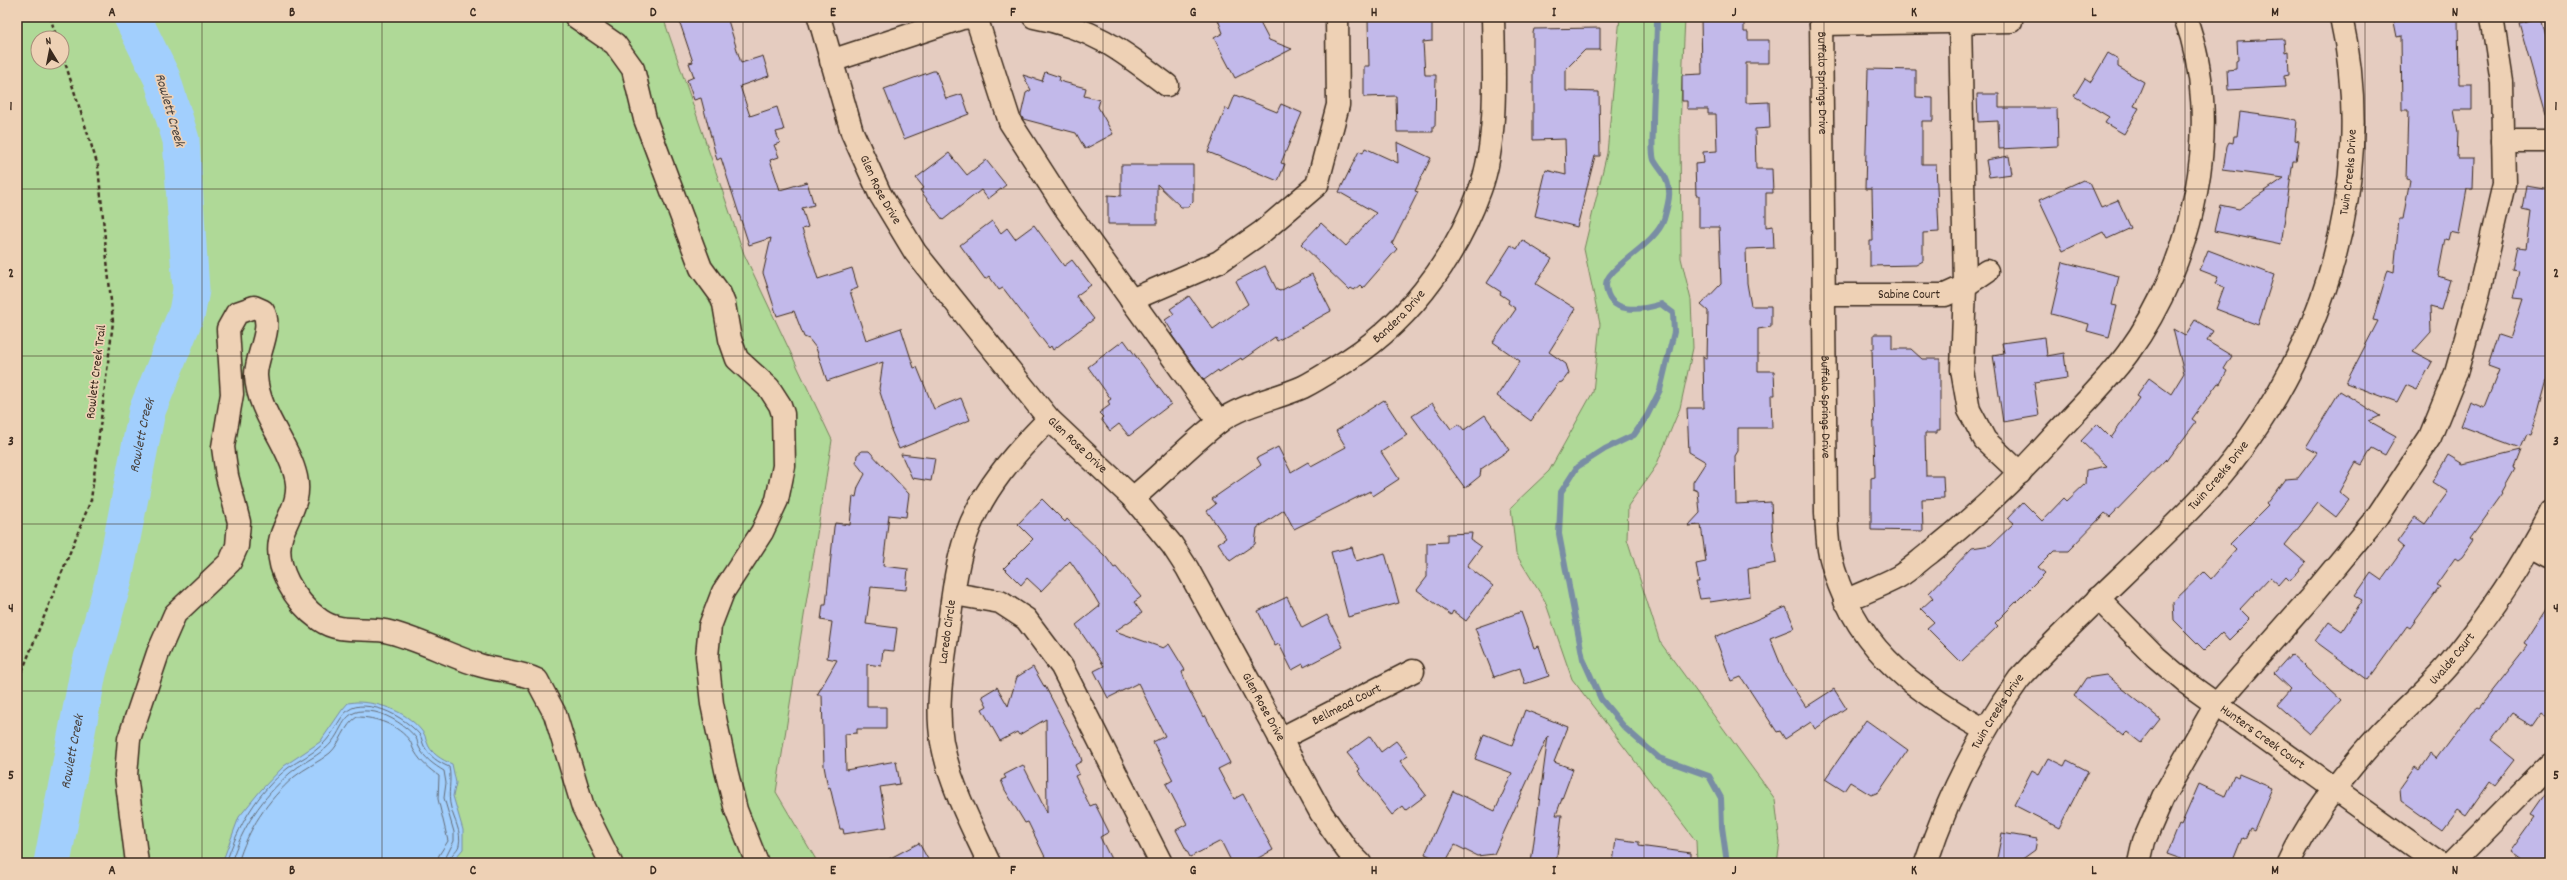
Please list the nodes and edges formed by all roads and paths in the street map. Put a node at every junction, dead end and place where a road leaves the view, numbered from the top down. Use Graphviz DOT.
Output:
graph roads {
  1 [pos="50,17"];
  2 [pos="576,17"];
  3 [pos="819,17"];
  4 [pos="972,17"];
  5 [pos="976,17"];
  6 [pos="1034,17"];
  7 [pos="1337,17"];
  8 [pos="1493,17"];
  9 [pos="2185,17"];
  10 [pos="2341,17"];
  11 [pos="2492,17"];
  12 [pos="1960,19"];
  13 [pos="1821,20"];
  14 [pos="2011,21"];
  15 [pos="54,30"];
  16 [pos="831,61"];
  17 [pos="67,70"];
  18 [pos="1166,85"];
  19 [pos="2550,140"];
  20 [pos="2503,141"];
  21 [pos="1987,271"];
  22 [pos="1965,286"];
  23 [pos="1824,295"];
  24 [pos="1131,300"];
  25 [pos="1049,419"];
  26 [pos="1219,422"];
  27 [pos="2020,473"];
  28 [pos="1133,498"];
  29 [pos="2550,512"];
  30 [pos="2541,551"];
  31 [pos="954,594"];
  32 [pos="2098,598"];
  33 [pos="1844,601"];
  34 [pos="1413,671"];
  35 [pos="17,684"];
  36 [pos="2215,706"];
  37 [pos="1985,730"];
  38 [pos="1280,739"];
  39 [pos="2550,764"];
  40 [pos="2336,789"];
  41 [pos="137,863"];
  42 [pos="611,863"];
  43 [pos="757,863"];
  44 [pos="989,863"];
  45 [pos="1161,863"];
  46 [pos="1360,863"];
  47 [pos="1926,863"];
  48 [pos="2139,863"];
  49 [pos="2289,863"];
  50 [pos="2438,863"];
  51 [pos="2452,863"];
  1 -- 15 [label="path"];
  2 -- 43 [label="street"];
  3 -- 16 [label="street, Glen Rose Drive"];
  4 -- 16 [label="street"];
  5 -- 24 [label="street"];
  6 -- 18 [label="street"];
  7 -- 24 [label="street"];
  8 -- 26 [label="street, Bandera Drive"];
  9 -- 27 [label="street"];
  10 -- 32 [label="street, Twin Creeks Drive"];
  11 -- 20 [label="street"];
  12 -- 13 [label="street"];
  12 -- 14 [label="street"];
  12 -- 22 [label="street"];
  13 -- 23 [label="street, Buffalo Springs Drive"];
  16 -- 25 [label="street, Glen Rose Drive"];
  17 -- 35 [label="path, Rowlett Creek Trail"];
  19 -- 20 [label="street"];
  20 -- 36 [label="street"];
  21 -- 22 [label="street, Sabine Court"];
  22 -- 23 [label="street, Sabine Court"];
  22 -- 27 [label="street"];
  23 -- 33 [label="street, Buffalo Springs Drive"];
  24 -- 26 [label="street"];
  25 -- 28 [label="street, Glen Rose Drive"];
  25 -- 31 [label="street, Laredo Circle"];
  26 -- 28 [label="street, Bandera Drive"];
  27 -- 33 [label="street"];
  28 -- 38 [label="street, Glen Rose Drive"];
  29 -- 30 [label="street, Uvalde Court"];
  30 -- 40 [label="street, Uvalde Court"];
  31 -- 44 [label="street, Laredo Circle"];
  31 -- 45 [label="street"];
  32 -- 36 [label="street, Hunters Creek Court"];
  32 -- 37 [label="street, Twin Creeks Drive"];
  33 -- 37 [label="street, Buffalo Springs Drive"];
  34 -- 38 [label="street, Bellmead Court"];
  36 -- 40 [label="street, Hunters Creek Court"];
  36 -- 48 [label="street"];
  37 -- 47 [label="street, Twin Creeks Drive"];
  38 -- 46 [label="street, Glen Rose Drive"];
  39 -- 51 [label="street"];
  40 -- 49 [label="street, Uvalde Court"];
  40 -- 50 [label="street, Hunters Creek Court"];
  41 -- 42 [label="street"];
}
